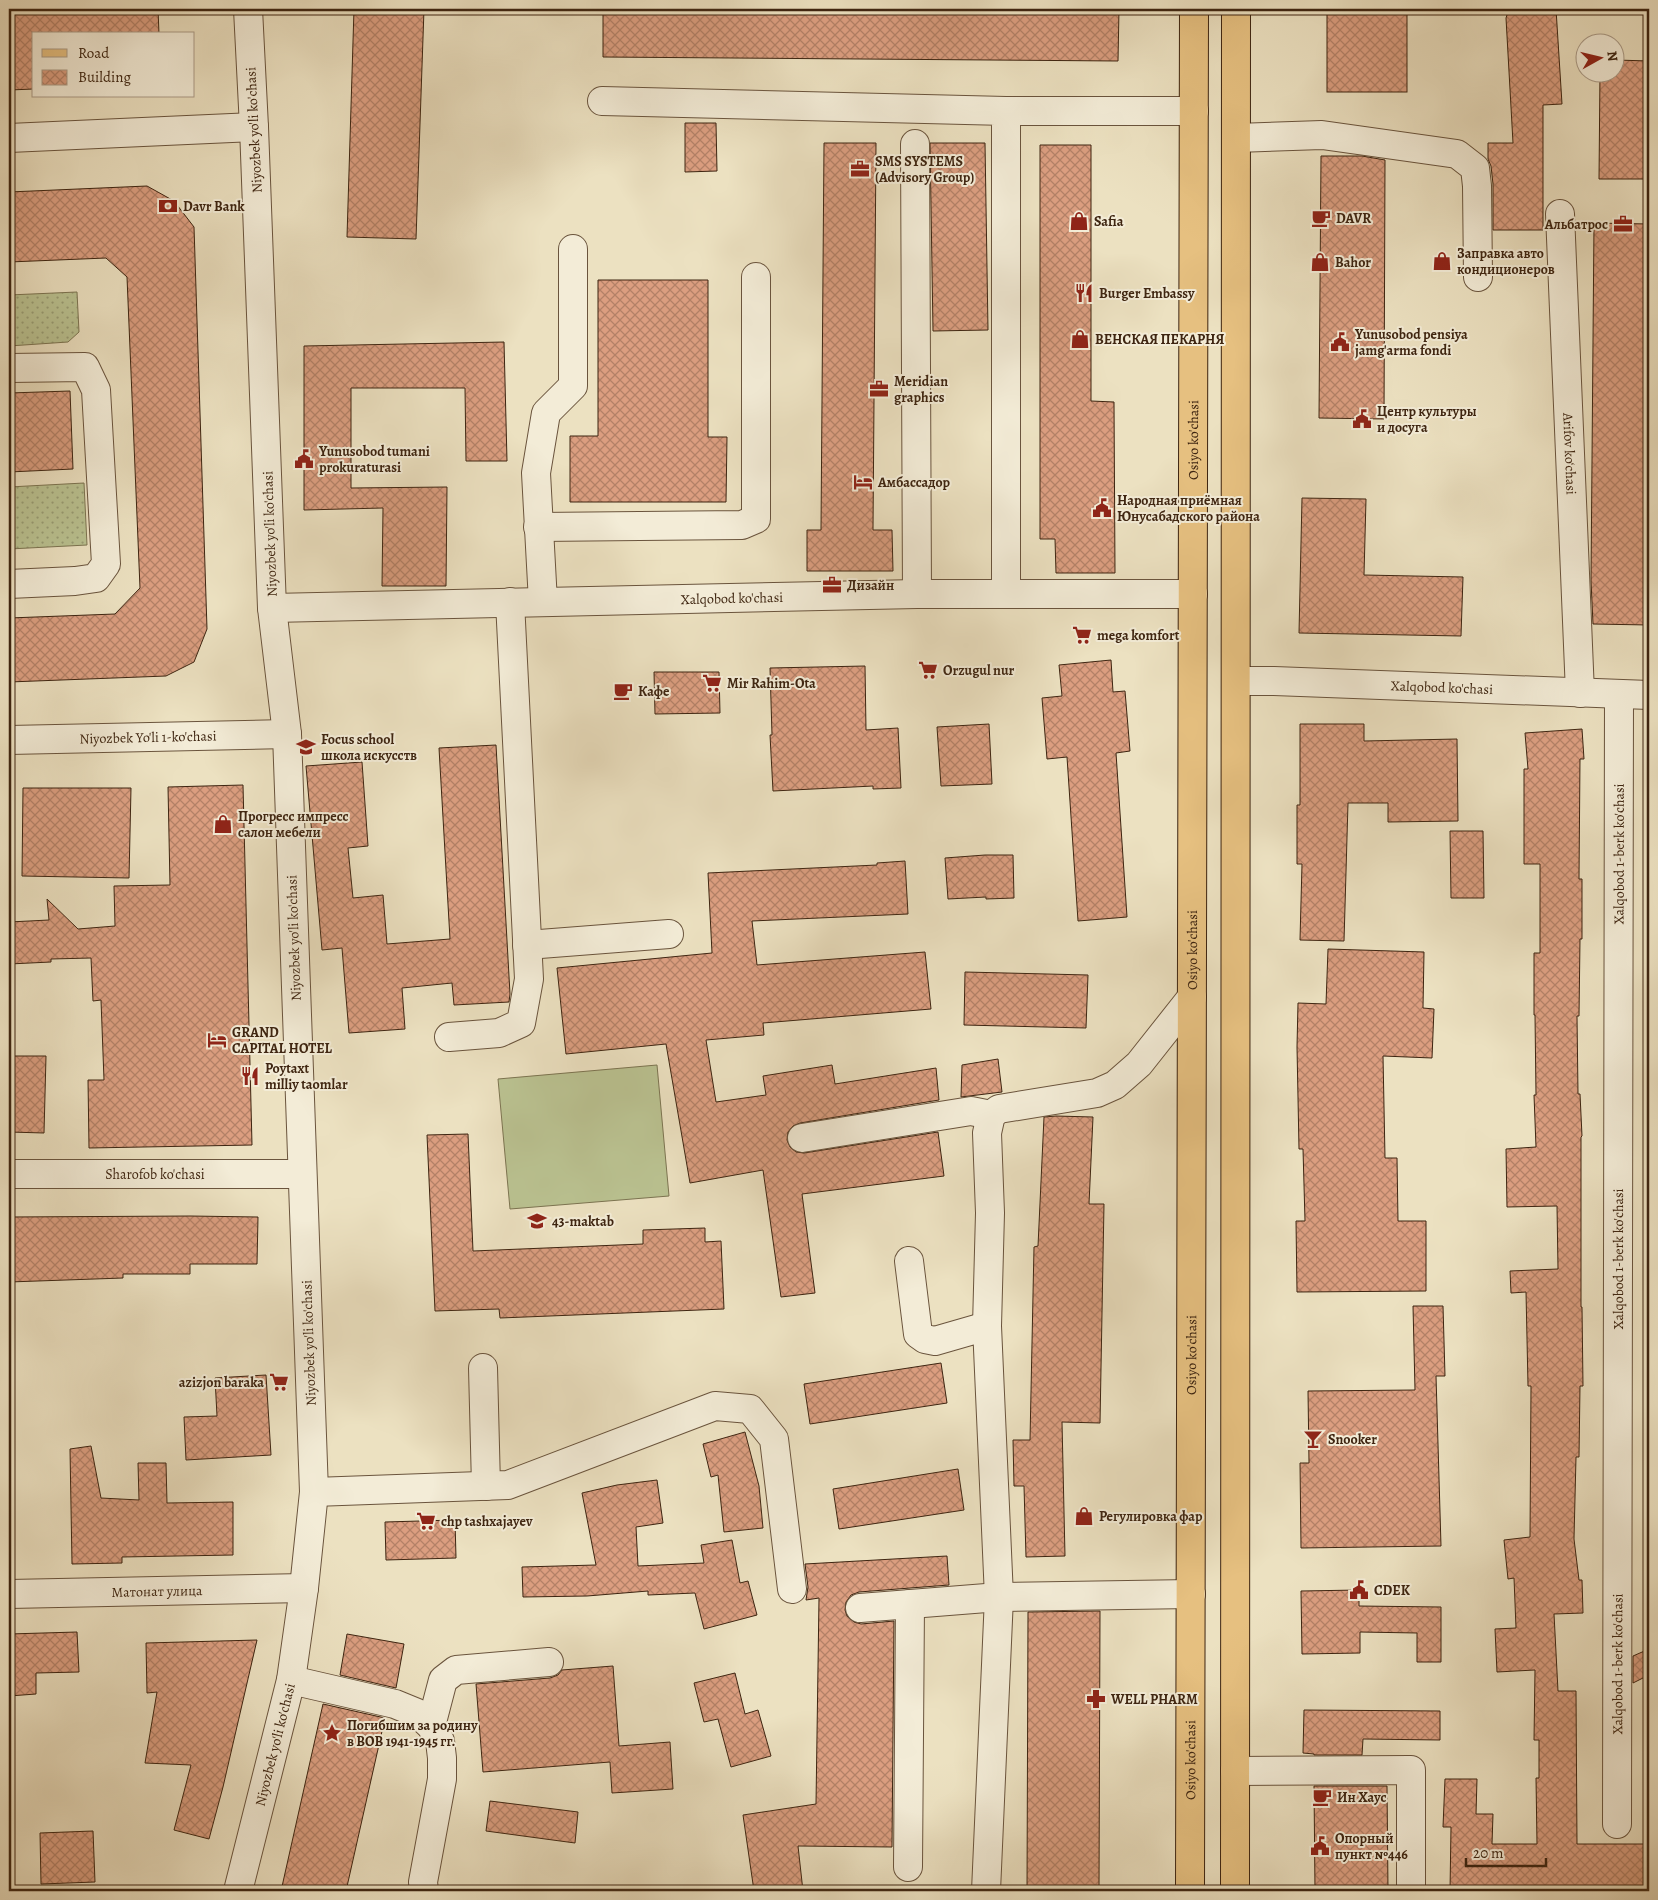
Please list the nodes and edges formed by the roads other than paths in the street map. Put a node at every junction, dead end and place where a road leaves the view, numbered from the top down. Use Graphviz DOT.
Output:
graph roads {
  1 [pos="248,9"];
  2 [pos="1194,9"];
  3 [pos="1236,9"];
  4 [pos="602,101"];
  5 [pos="1006,110"];
  6 [pos="1194,110"];
  7 [pos="254,127"];
  8 [pos="9,138"];
  9 [pos="1236,138"];
  10 [pos="915,144"];
  11 [pos="1560,214"];
  12 [pos="573,249"];
  13 [pos="756,277"];
  14 [pos="1478,277"];
  15 [pos="9,368"];
  16 [pos="538,527"];
  17 [pos="9,584"];
  18 [pos="1006,593"];
  19 [pos="917,594"];
  20 [pos="1193,594"];
  21 [pos="510,602"];
  22 [pos="543,602"];
  23 [pos="272,608"];
  24 [pos="1236,681"];
  25 [pos="1580,693"];
  26 [pos="1620,695"];
  27 [pos="1649,695"];
  28 [pos="287,734"];
  29 [pos="9,740"];
  30 [pos="669,934"];
  31 [pos="527,945"];
  32 [pos="1192,997"];
  33 [pos="449,1037"];
  34 [pos="991,1115"];
  35 [pos="802,1138"];
  36 [pos="9,1174"];
  37 [pos="302,1174"];
  38 [pos="909,1260"];
  39 [pos="987,1326"];
  40 [pos="483,1368"];
  41 [pos="486,1486"];
  42 [pos="314,1492"];
  43 [pos="304,1588"];
  44 [pos="792,1589"];
  45 [pos="9,1594"];
  46 [pos="1191,1594"];
  47 [pos="999,1597"];
  48 [pos="910,1604"];
  49 [pos="860,1608"];
  50 [pos="549,1662"];
  51 [pos="291,1680"];
  52 [pos="431,1726"];
  53 [pos="1235,1771"];
  54 [pos="1617,1824"];
  55 [pos="908,1867"];
  56 [pos="238,1891"];
  57 [pos="424,1891"];
  58 [pos="986,1891"];
  59 [pos="1190,1891"];
  60 [pos="1235,1891"];
  61 [pos="1412,1891"];
  1 -- 7 [label="street, Niyozbek yo'li ko'chasi"];
  2 -- 6 [label="main road, Osiyo ko'chasi"];
  3 -- 9 [label="main road"];
  4 -- 5 [label="street"];
  5 -- 6 [label="street"];
  5 -- 18 [label="street"];
  6 -- 20 [label="main road, Osiyo ko'chasi"];
  7 -- 8 [label="street"];
  7 -- 23 [label="street, Niyozbek yo'li ko'chasi"];
  9 -- 14 [label="street"];
  9 -- 24 [label="main road"];
  10 -- 19 [label="street"];
  11 -- 25 [label="street, Arifov ko‘chasi"];
  12 -- 16 [label="street"];
  13 -- 16 [label="street"];
  15 -- 17 [label="street"];
  16 -- 22 [label="street"];
  18 -- 19 [label="street, Xalqobod ko'chasi"];
  18 -- 20 [label="street, Xalqobod ko'chasi"];
  19 -- 22 [label="street, Xalqobod ko'chasi"];
  20 -- 32 [label="main road, Osiyo ko'chasi"];
  21 -- 22 [label="street, Xalqobod ko'chasi"];
  21 -- 23 [label="street, Xalqobod ko'chasi"];
  21 -- 31 [label="street"];
  23 -- 28 [label="street, Niyozbek yo'li ko'chasi"];
  24 -- 25 [label="street, Xalqobod ko'chasi"];
  24 -- 53 [label="main road"];
  25 -- 26 [label="street, Xalqobod ko'chasi"];
  26 -- 27 [label="street, Xalqobod ko'chasi"];
  26 -- 54 [label="street, Xalqobod 1-berk ko'chasi"];
  28 -- 29 [label="street, Niyozbek Yo'li 1-ko'chasi"];
  28 -- 37 [label="street, Niyozbek yo'li ko'chasi"];
  30 -- 31 [label="street"];
  31 -- 33 [label="street"];
  32 -- 34 [label="street"];
  32 -- 46 [label="main road, Osiyo ko'chasi"];
  34 -- 35 [label="street"];
  34 -- 39 [label="street"];
  36 -- 37 [label="street, Sharofob ko'chasi"];
  37 -- 42 [label="street, Niyozbek yo'li ko'chasi"];
  38 -- 39 [label="street"];
  39 -- 47 [label="street"];
  40 -- 41 [label="street"];
  41 -- 42 [label="street"];
  41 -- 44 [label="street"];
  42 -- 43 [label="street, Niyozbek yo'li ko'chasi"];
  43 -- 45 [label="street, Матонат улица"];
  43 -- 51 [label="street, Niyozbek yo'li ko'chasi"];
  46 -- 47 [label="street"];
  46 -- 59 [label="main road, Osiyo ko'chasi"];
  47 -- 48 [label="street"];
  47 -- 58 [label="street"];
  48 -- 49 [label="street"];
  48 -- 55 [label="street"];
  50 -- 52 [label="street"];
  51 -- 52 [label="street"];
  51 -- 56 [label="street, Niyozbek yo'li ko'chasi"];
  52 -- 57 [label="street"];
  53 -- 60 [label="main road"];
  53 -- 61 [label="street"];
}
